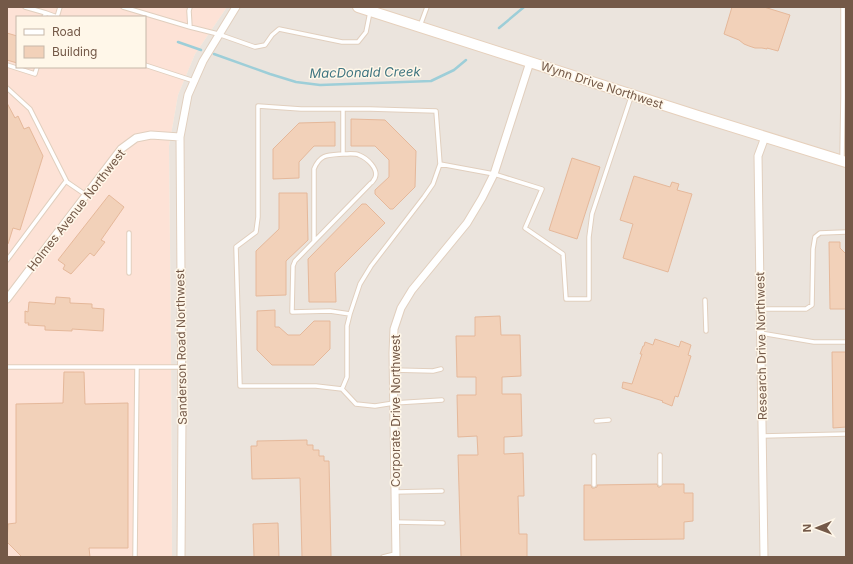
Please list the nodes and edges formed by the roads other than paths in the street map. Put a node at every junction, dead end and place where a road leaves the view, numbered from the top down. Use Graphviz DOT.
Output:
graph roads {
  1 [pos="25,7"];
  2 [pos="123,7"];
  3 [pos="190,7"];
  4 [pos="236,7"];
  5 [pos="427,7"];
  6 [pos="842,7"];
  7 [pos="35,8"];
  8 [pos="363,8"];
  9 [pos="45,15"];
  10 [pos="420,27"];
  11 [pos="190,28"];
  12 [pos="218,34"];
  13 [pos="530,62"];
  14 [pos="146,65"];
  15 [pos="7,66"];
  16 [pos="37,68"];
  17 [pos="194,82"];
  18 [pos="7,88"];
  19 [pos="632,95"];
  20 [pos="845,97"];
  21 [pos="343,109"];
  22 [pos="180,136"];
  23 [pos="765,137"];
  24 [pos="343,154"];
  25 [pos="844,162"];
  26 [pos="440,164"];
  27 [pos="494,174"];
  28 [pos="66,181"];
  29 [pos="86,195"];
  30 [pos="846,232"];
  31 [pos="129,233"];
  32 [pos="314,241"];
  33 [pos="7,260"];
  34 [pos="129,273"];
  35 [pos="7,299"];
  36 [pos="706,300"];
  37 [pos="760,309"];
  38 [pos="350,314"];
  39 [pos="706,331"];
  40 [pos="761,333"];
  41 [pos="846,342"];
  42 [pos="137,367"];
  43 [pos="182,367"];
  44 [pos="7,368"];
  45 [pos="441,369"];
  46 [pos="393,370"];
  47 [pos="342,388"];
  48 [pos="442,400"];
  49 [pos="394,403"];
  50 [pos="609,420"];
  51 [pos="596,421"];
  52 [pos="846,434"];
  53 [pos="762,436"];
  54 [pos="660,455"];
  55 [pos="594,456"];
  56 [pos="660,484"];
  57 [pos="594,485"];
  58 [pos="442,491"];
  59 [pos="395,492"];
  60 [pos="395,522"];
  61 [pos="443,522"];
  62 [pos="396,555"];
  63 [pos="135,557"];
  64 [pos="181,557"];
  65 [pos="383,557"];
  66 [pos="764,557"];
  1 -- 7 [label="lane"];
  2 -- 11 [label="lane"];
  3 -- 11 [label="lane"];
  4 -- 12 [label="street"];
  5 -- 10 [label="lane"];
  6 -- 20 [label="lane"];
  7 -- 9 [label="lane"];
  8 -- 10 [label="street, Wynn Drive Northwest"];
  8 -- 12 [label="lane"];
  10 -- 13 [label="street, Wynn Drive Northwest"];
  11 -- 12 [label="lane"];
  12 -- 17 [label="street"];
  13 -- 19 [label="street, Wynn Drive Northwest"];
  13 -- 27 [label="street, Corporate Drive Northwest"];
  14 -- 17 [label="lane"];
  15 -- 16 [label="lane"];
  17 -- 22 [label="street"];
  18 -- 28 [label="lane"];
  19 -- 23 [label="street, Wynn Drive Northwest"];
  19 -- 27 [label="lane"];
  20 -- 25 [label="lane"];
  21 -- 24 [label="lane"];
  21 -- 26 [label="lane"];
  21 -- 47 [label="lane"];
  22 -- 29 [label="street, Holmes Avenue Northwest"];
  22 -- 43 [label="street, Sanderson Road Northwest"];
  23 -- 25 [label="street, Wynn Drive Northwest"];
  23 -- 37 [label="street, Research Drive Northwest"];
  24 -- 32 [label="lane"];
  24 -- 32 [label="lane"];
  26 -- 27 [label="lane"];
  26 -- 38 [label="lane"];
  27 -- 46 [label="street, Corporate Drive Northwest"];
  28 -- 29 [label="lane"];
  28 -- 33 [label="lane"];
  29 -- 35 [label="street, Holmes Avenue Northwest"];
  30 -- 37 [label="lane"];
  31 -- 34 [label="lane"];
  32 -- 38 [label="lane"];
  36 -- 39 [label="lane"];
  37 -- 40 [label="street, Research Drive Northwest"];
  38 -- 47 [label="lane"];
  40 -- 41 [label="lane"];
  40 -- 53 [label="street, Research Drive Northwest"];
  42 -- 43 [label="lane"];
  42 -- 44 [label="lane"];
  42 -- 63 [label="lane"];
  43 -- 64 [label="street, Sanderson Road Northwest"];
  45 -- 46 [label="lane"];
  46 -- 49 [label="street, Corporate Drive Northwest"];
  47 -- 49 [label="lane"];
  48 -- 49 [label="lane"];
  49 -- 59 [label="street, Corporate Drive Northwest"];
  50 -- 51 [label="lane"];
  52 -- 53 [label="lane"];
  53 -- 66 [label="street, Research Drive Northwest"];
  54 -- 56 [label="lane"];
  55 -- 57 [label="lane"];
  58 -- 59 [label="lane"];
  59 -- 60 [label="street, Corporate Drive Northwest"];
  60 -- 61 [label="lane"];
  60 -- 62 [label="street, Corporate Drive Northwest"];
  62 -- 65 [label="lane"];
}
